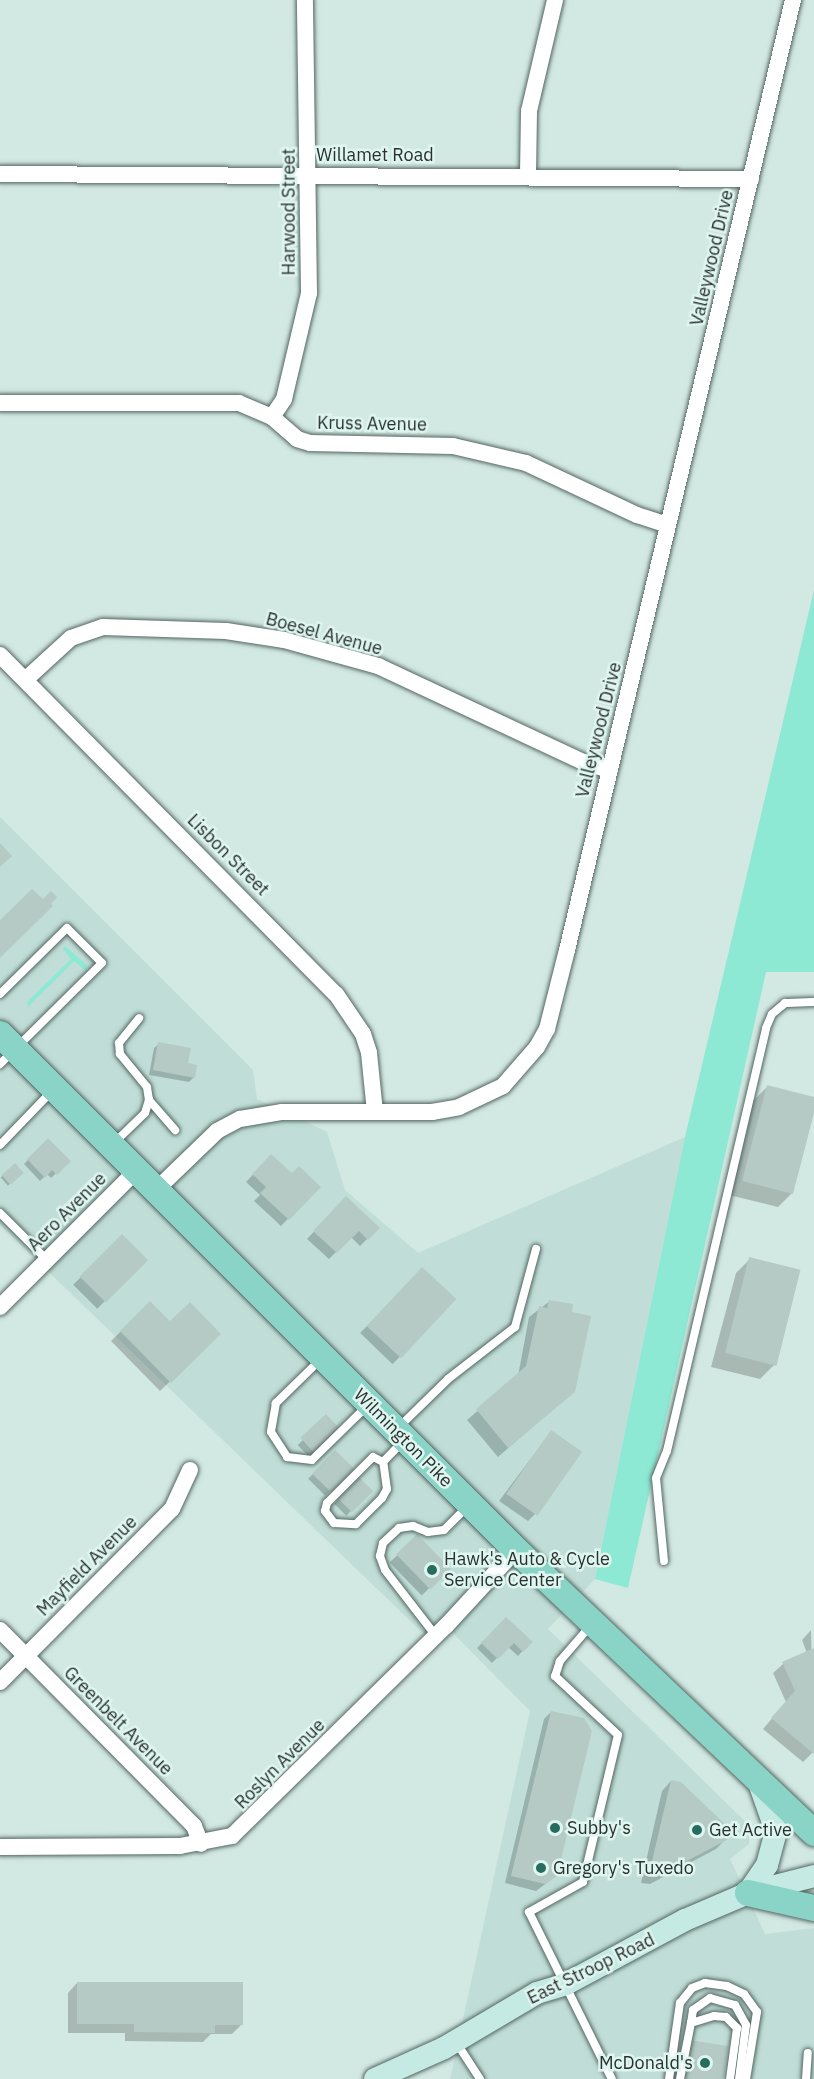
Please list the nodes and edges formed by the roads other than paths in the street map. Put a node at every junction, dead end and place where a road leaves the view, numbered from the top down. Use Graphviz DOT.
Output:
graph roads {
  1 [pos="305,0"];
  2 [pos="555,0"];
  3 [pos="793,0"];
  4 [pos="0,174"];
  5 [pos="308,175"];
  6 [pos="528,175"];
  7 [pos="751,180"];
  8 [pos="0,403"];
  9 [pos="272,417"];
  10 [pos="667,525"];
  11 [pos="0,655"];
  12 [pos="25,680"];
  13 [pos="610,770"];
  14 [pos="0,994"];
  15 [pos="814,1002"];
  16 [pos="139,1018"];
  17 [pos="5,1049"];
  18 [pos="55,1089"];
  19 [pos="149,1100"];
  20 [pos="375,1112"];
  21 [pos="176,1130"];
  22 [pos="0,1144"];
  23 [pos="111,1146"];
  24 [pos="137,1170"];
  25 [pos="156,1190"];
  26 [pos="0,1213"];
  27 [pos="536,1250"];
  28 [pos="47,1260"];
  29 [pos="0,1307"];
  30 [pos="322,1357"];
  31 [pos="369,1404"];
  32 [pos="400,1435"];
  33 [pos="383,1462"];
  34 [pos="190,1470"];
  35 [pos="470,1504"];
  36 [pos="516,1550"];
  37 [pos="664,1561"];
  38 [pos="592,1623"];
  39 [pos="0,1630"];
  40 [pos="436,1636"];
  41 [pos="25,1655"];
  42 [pos="0,1682"];
  43 [pos="758,1780"];
  44 [pos="814,1808"];
  45 [pos="814,1833"];
  46 [pos="201,1844"];
  47 [pos="0,1847"];
  48 [pos="814,1876"];
  49 [pos="748,1893"];
  50 [pos="814,1908"];
  51 [pos="566,1984"];
  52 [pos="691,2023"];
  53 [pos="456,2041"];
  54 [pos="808,2053"];
  55 [pos="375,2079"];
  56 [pos="480,2079"];
  57 [pos="612,2079"];
  58 [pos="669,2079"];
  59 [pos="680,2079"];
  60 [pos="730,2079"];
  61 [pos="739,2079"];
  62 [pos="746,2079"];
  63 [pos="806,2079"];
  1 -- 5 [label="street, Harwood Street"];
  2 -- 6 [label="street"];
  3 -- 7 [label="street, Valleywood Drive"];
  4 -- 5 [label="street, Willamet Road"];
  5 -- 6 [label="street, Willamet Road"];
  5 -- 9 [label="street, Harwood Street"];
  6 -- 7 [label="street, Willamet Road"];
  7 -- 10 [label="street, Valleywood Drive"];
  8 -- 9 [label="street, Kruss Avenue"];
  9 -- 10 [label="street, Kruss Avenue"];
  10 -- 13 [label="street, Valleywood Drive"];
  11 -- 12 [label="street, Lisbon Street"];
  12 -- 13 [label="street, Boesel Avenue"];
  12 -- 20 [label="street, Lisbon Street"];
  13 -- 20 [label="street, Valleywood Drive"];
  14 -- 17 [label="lane"];
  15 -- 37 [label="lane"];
  16 -- 19 [label="lane"];
  17 -- 18 [label="main road, Wilmington Pike"];
  18 -- 22 [label="lane"];
  18 -- 23 [label="main road, Wilmington Pike"];
  19 -- 21 [label="lane"];
  19 -- 23 [label="lane"];
  20 -- 25 [label="street, Valleywood Drive"];
  23 -- 24 [label="main road, Wilmington Pike"];
  24 -- 25 [label="main road, Wilmington Pike"];
  24 -- 28 [label="street, Aero Avenue"];
  25 -- 30 [label="main road, Wilmington Pike"];
  26 -- 28 [label="lane"];
  27 -- 32 [label="lane"];
  28 -- 29 [label="street, Aero Avenue"];
  30 -- 31 [label="main road, Wilmington Pike"];
  30 -- 31 [label="lane"];
  31 -- 32 [label="main road, Wilmington Pike"];
  32 -- 33 [label="lane"];
  32 -- 35 [label="main road, Wilmington Pike"];
  33 -- 33 [label="lane"];
  34 -- 41 [label="street, Mayfield Avenue"];
  35 -- 36 [label="main road, Wilmington Pike"];
  35 -- 40 [label="lane"];
  36 -- 38 [label="main road, Wilmington Pike"];
  36 -- 40 [label="street, Roslyn Avenue"];
  38 -- 43 [label="main road, Wilmington Pike"];
  38 -- 51 [label="lane"];
  39 -- 41 [label="street, Greenbelt Avenue"];
  40 -- 46 [label="street, Roslyn Avenue"];
  41 -- 42 [label="street, Mayfield Avenue"];
  41 -- 46 [label="street, Greenbelt Avenue"];
  43 -- 44 [label="main road"];
  43 -- 45 [label="main road, Wilmington Pike"];
  43 -- 49 [label="main road"];
  46 -- 47 [label="street, Roslyn Avenue"];
  48 -- 49 [label="main road, East Stroop Road"];
  49 -- 50 [label="main road"];
  49 -- 51 [label="main road, East Stroop Road"];
  51 -- 53 [label="main road, East Stroop Road"];
  51 -- 57 [label="lane"];
  52 -- 59 [label="lane"];
  52 -- 60 [label="lane"];
  52 -- 61 [label="lane"];
  53 -- 55 [label="main road, East Stroop Road"];
  53 -- 56 [label="lane"];
  54 -- 63 [label="lane"];
  58 -- 62 [label="lane"];
}
